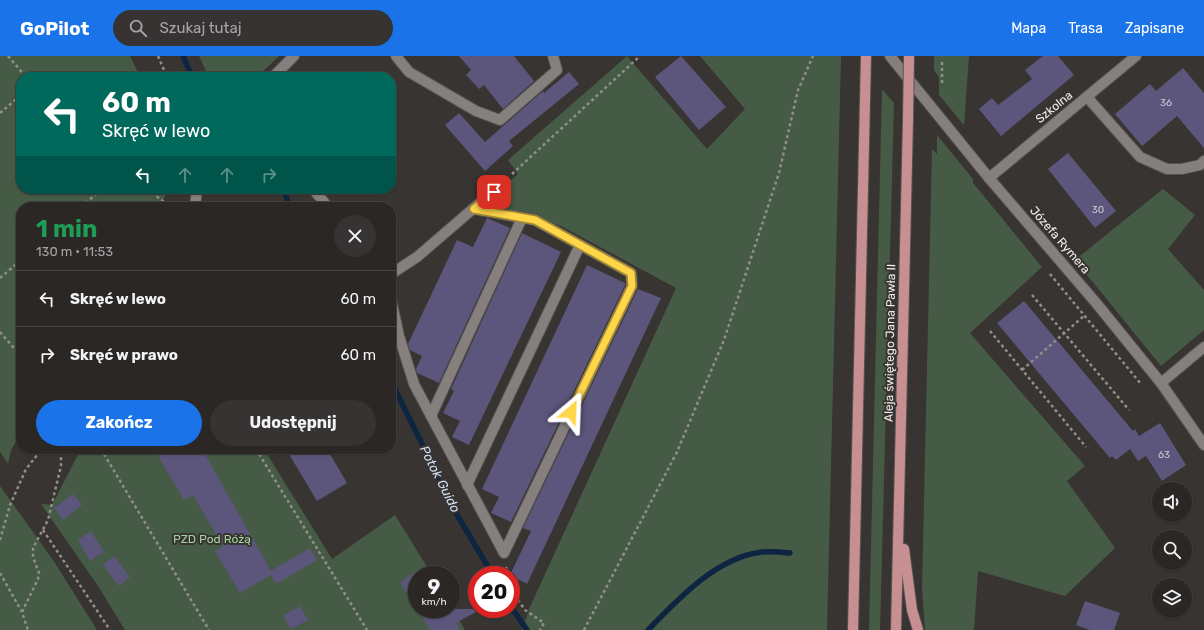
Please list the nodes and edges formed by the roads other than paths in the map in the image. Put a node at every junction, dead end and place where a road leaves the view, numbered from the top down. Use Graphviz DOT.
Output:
graph roads {
  1 [pos="294,56"];
  2 [pos="396,56"];
  3 [pos="553,56"];
  4 [pos="866,56"];
  5 [pos="890,56"];
  6 [pos="909,56"];
  7 [pos="1136,56"];
  8 [pos="278,72"];
  9 [pos="1087,97"];
  10 [pos="1204,161"];
  11 [pos="989,178"];
  12 [pos="503,183"];
  13 [pos="317,194"];
  14 [pos="324,202"];
  15 [pos="474,209"];
  16 [pos="522,218"];
  17 [pos="580,245"];
  18 [pos="396,271"];
  19 [pos="396,322"];
  20 [pos="1204,347"];
  21 [pos="1161,383"];
  22 [pos="431,416"];
  23 [pos="1204,445"];
  24 [pos="467,484"];
  25 [pos="900,516"];
  26 [pos="853,630"];
  27 [pos="896,630"];
  28 [pos="918,630"];
  1 -- 8 [label="street"];
  2 -- 3 [label="street"];
  4 -- 26 [label="main road"];
  5 -- 11 [label="street, Józefa Rymera"];
  6 -- 25 [label="main road, Aleja świętego Jana Pawła II, bridge"];
  7 -- 9 [label="street, Szkolna"];
  9 -- 10 [label="street"];
  9 -- 11 [label="street, Szkolna"];
  11 -- 21 [label="street, Józefa Rymera"];
  12 -- 15 [label="street"];
  13 -- 14 [label="street"];
  15 -- 16 [label="street"];
  15 -- 18 [label="street"];
  16 -- 17 [label="street"];
  16 -- 22 [label="street"];
  17 -- 24 [label="street"];
  17 -- 24 [label="street"];
  19 -- 22 [label="street"];
  20 -- 21 [label="street"];
  21 -- 23 [label="street, Józefa Rymera"];
  22 -- 24 [label="street"];
  25 -- 27 [label="main road, Aleja świętego Jana Pawła II"];
  25 -- 28 [label="main road"];
}
